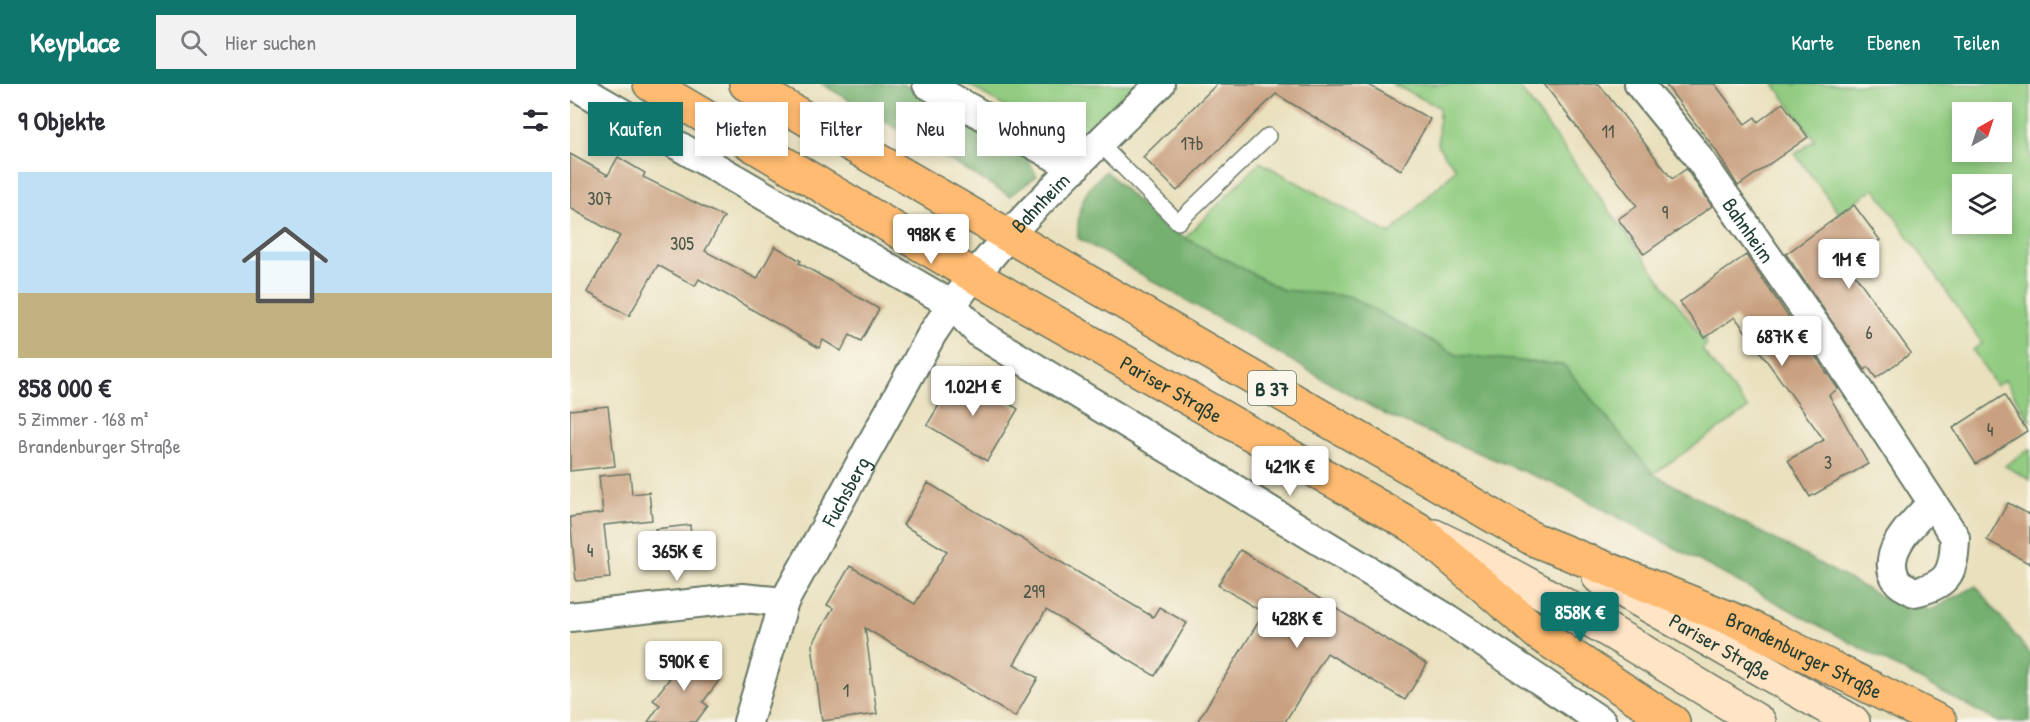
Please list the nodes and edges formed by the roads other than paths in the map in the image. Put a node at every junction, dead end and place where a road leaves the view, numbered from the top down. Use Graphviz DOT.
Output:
graph roads {
  1 [pos="572,84"];
  2 [pos="650,84"];
  3 [pos="746,84"];
  4 [pos="927,84"];
  5 [pos="1160,84"];
  6 [pos="1639,84"];
  7 [pos="1268,136"];
  8 [pos="1099,143"];
  9 [pos="1075,168"];
  10 [pos="1011,236"];
  11 [pos="974,276"];
  12 [pos="951,304"];
  13 [pos="1932,503"];
  14 [pos="1418,529"];
  15 [pos="1533,539"];
  16 [pos="784,602"];
  17 [pos="570,617"];
  18 [pos="748,722"];
  19 [pos="1602,722"];
  20 [pos="1673,722"];
  21 [pos="1759,722"];
  22 [pos="1852,722"];
  23 [pos="1940,722"];
  1 -- 12 [label="street"];
  2 -- 11 [label="main road, Pariser Straße / B 37"];
  3 -- 10 [label="main road, Pariser Straße / B 37"];
  4 -- 9 [label="street"];
  5 -- 8 [label="street, Bahnheim"];
  6 -- 13 [label="street, Bahnheim"];
  7 -- 8 [label="lane"];
  8 -- 9 [label="street, Bahnheim"];
  9 -- 10 [label="street, Bahnheim"];
  10 -- 11 [label="street, Bahnheim"];
  10 -- 15 [label="main road, Pariser Straße / B 37"];
  11 -- 12 [label="street, Fuchsberg"];
  11 -- 14 [label="main road, Pariser Straße / B 37"];
  12 -- 16 [label="street, Fuchsberg"];
  12 -- 19 [label="street"];
  14 -- 20 [label="main road, B 37"];
  14 -- 21 [label="main road, Pariser Straße"];
  15 -- 22 [label="main road, Pariser Straße"];
  15 -- 23 [label="main road, Brandenburger Straße"];
  16 -- 17 [label="street"];
  16 -- 18 [label="street, Fuchsberg"];
}
